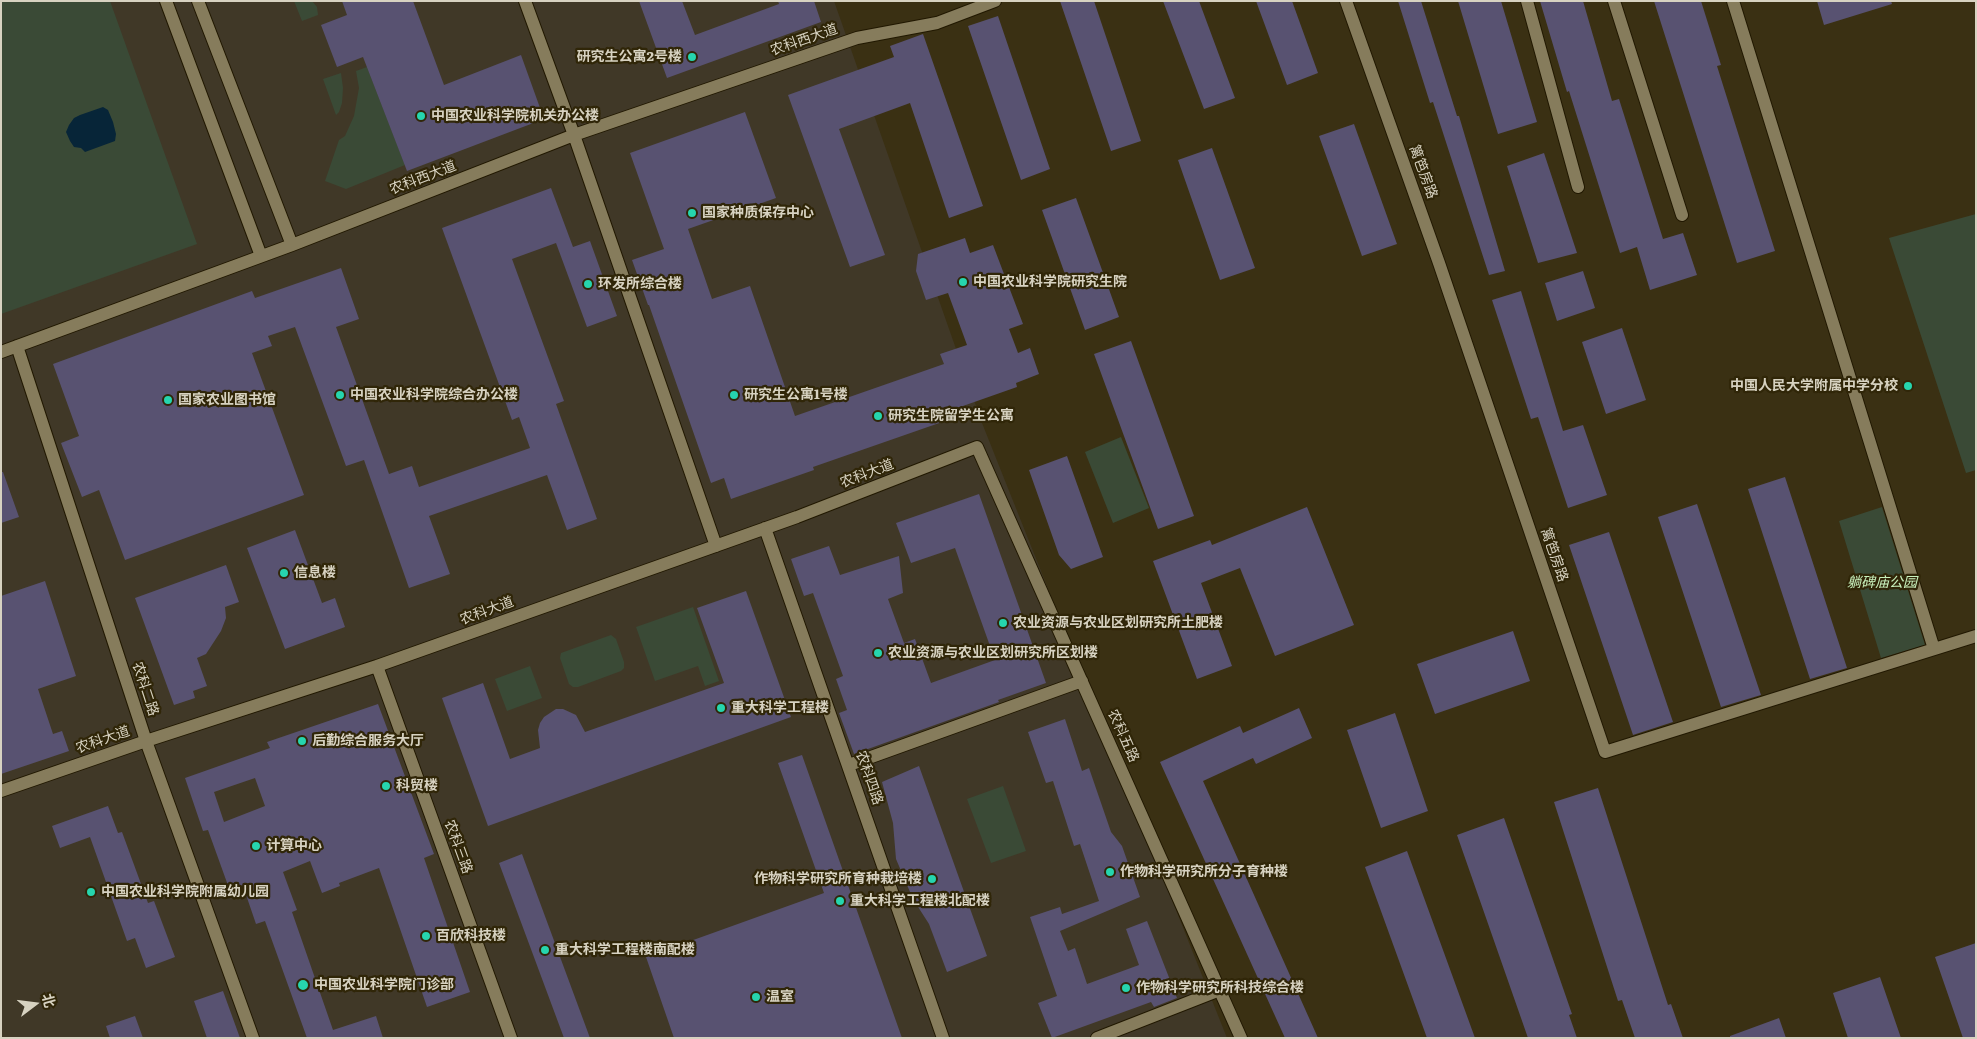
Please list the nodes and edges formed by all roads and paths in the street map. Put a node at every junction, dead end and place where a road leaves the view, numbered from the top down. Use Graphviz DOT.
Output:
graph roads {
  1 [pos="166,1"];
  2 [pos="198,1"];
  3 [pos="525,1"];
  4 [pos="995,1"];
  5 [pos="1346,1"];
  6 [pos="1527,1"];
  7 [pos="1614,1"];
  8 [pos="1733,1"];
  9 [pos="574,135"];
  10 [pos="1578,187"];
  11 [pos="1682,216"];
  12 [pos="292,245"];
  13 [pos="261,256"];
  14 [pos="18,346"];
  15 [pos="1,352"];
  16 [pos="978,448"];
  17 [pos="766,528"];
  18 [pos="716,546"];
  19 [pos="1976,636"];
  20 [pos="1934,649"];
  21 [pos="377,666"];
  22 [pos="1082,681"];
  23 [pos="146,741"];
  24 [pos="849,765"];
  25 [pos="1,791"];
  26 [pos="1220,990"];
  27 [pos="253,1038"];
  28 [pos="511,1038"];
  29 [pos="943,1038"];
  30 [pos="1097,1038"];
  31 [pos="1241,1038"];
  1 -- 13 [label="street"];
  2 -- 12 [label="street"];
  3 -- 9 [label="street"];
  4 -- 9 [label="street, 农科西大道"];
  5 -- 20 [label="street, 篱笆房路"];
  6 -- 10 [label="street"];
  7 -- 11 [label="street"];
  8 -- 20 [label="street"];
  9 -- 12 [label="street, 农科西大道"];
  9 -- 18 [label="street"];
  12 -- 13 [label="street, 农科西大道"];
  13 -- 14 [label="street, 农科西大道"];
  14 -- 15 [label="street, 农科西大道"];
  14 -- 23 [label="street, 农科二路"];
  16 -- 17 [label="street, 农科大道"];
  16 -- 22 [label="street, 农科五路"];
  17 -- 18 [label="street, 农科大道"];
  17 -- 24 [label="street, 农科四路"];
  18 -- 21 [label="street, 农科大道"];
  19 -- 20 [label="street, 篱笆房路"];
  21 -- 23 [label="street, 农科大道"];
  21 -- 28 [label="street, 农科三路"];
  22 -- 24 [label="street"];
  22 -- 26 [label="street, 农科五路"];
  23 -- 25 [label="street, 农科大道"];
  23 -- 27 [label="street, 农科二路"];
  24 -- 29 [label="street, 农科四路"];
  26 -- 30 [label="street"];
  26 -- 31 [label="street, 农科五路"];
}
